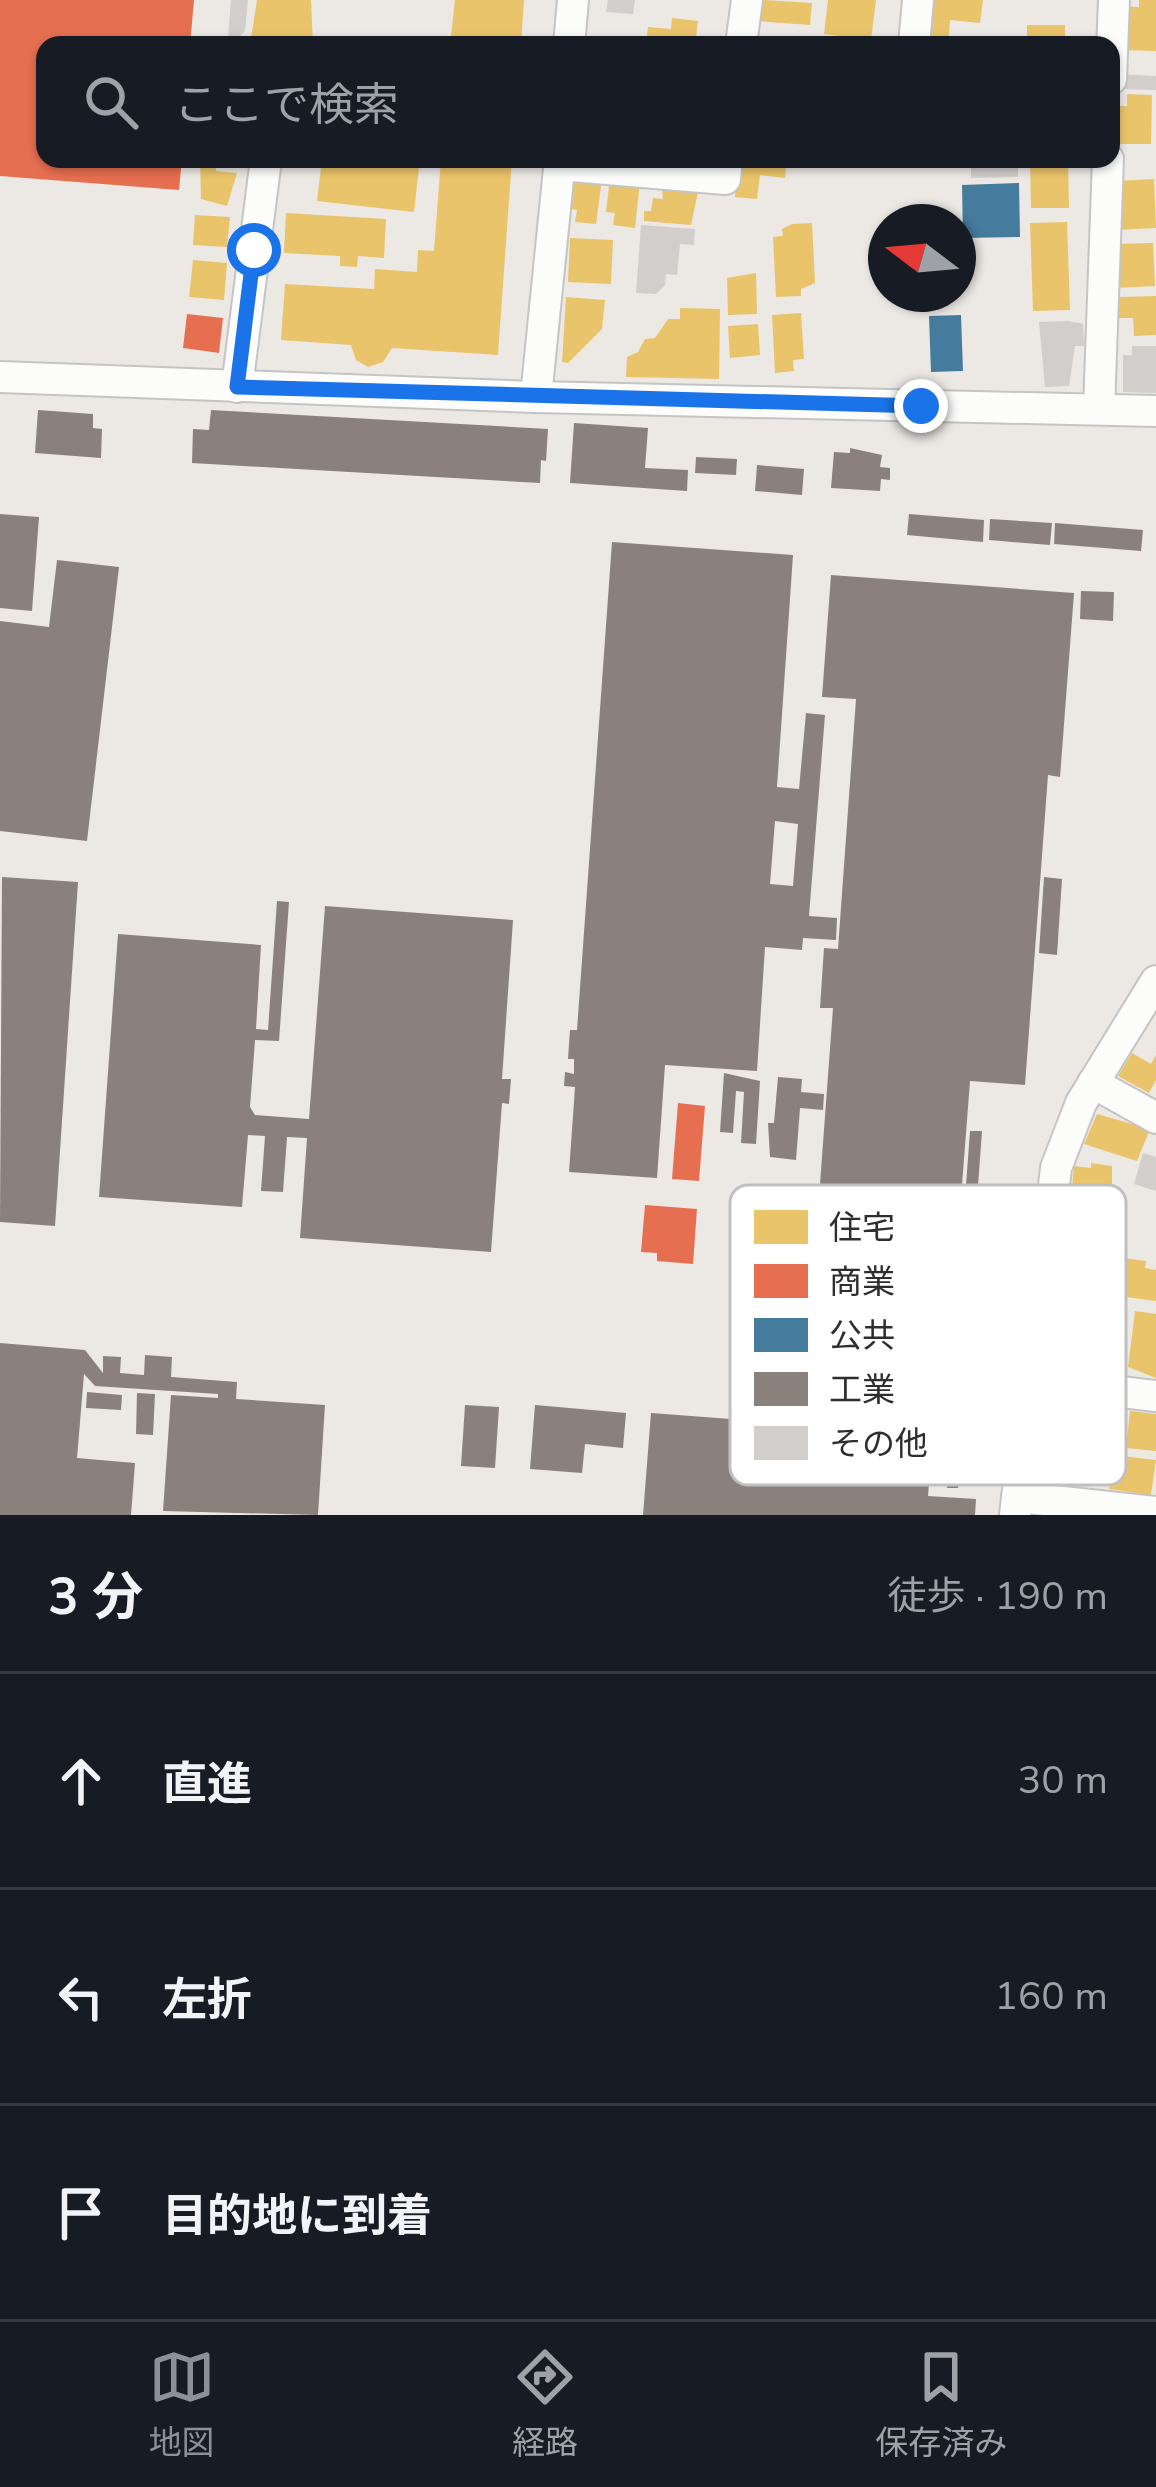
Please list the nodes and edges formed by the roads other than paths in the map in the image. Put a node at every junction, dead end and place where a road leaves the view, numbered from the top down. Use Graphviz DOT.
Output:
graph roads {
  1 [pos="573,0"];
  2 [pos="747,0"];
  3 [pos="918,0"];
  4 [pos="1114,0"];
  5 [pos="570,36"];
  6 [pos="742,36"];
  7 [pos="915,36"];
  8 [pos="1113,36"];
  9 [pos="265,168"];
  10 [pos="559,168"];
  11 [pos="618,168"];
  12 [pos="726,168"];
  13 [pos="1108,168"];
  14 [pos="0,377"];
  15 [pos="237,387"];
  16 [pos="536,397"];
  17 [pos="1100,410"];
  18 [pos="1156,411"];
  19 [pos="1156,981"];
  20 [pos="1093,1082"];
  21 [pos="1156,1118"];
  22 [pos="1054,1185"];
  23 [pos="1126,1392"];
  24 [pos="1156,1396"];
  25 [pos="1016,1506"];
  26 [pos="1156,1512"];
  1 -- 5 [label="street"];
  2 -- 6 [label="street"];
  3 -- 7 [label="street"];
  4 -- 8 [label="street"];
  9 -- 15 [label="street"];
  10 -- 16 [label="street"];
  11 -- 12 [label="street"];
  13 -- 17 [label="street"];
  14 -- 15 [label="street"];
  15 -- 16 [label="street"];
  16 -- 17 [label="street"];
  17 -- 18 [label="street"];
  19 -- 20 [label="street"];
  20 -- 21 [label="street"];
  20 -- 22 [label="street"];
  23 -- 24 [label="street"];
  25 -- 26 [label="street"];
}
